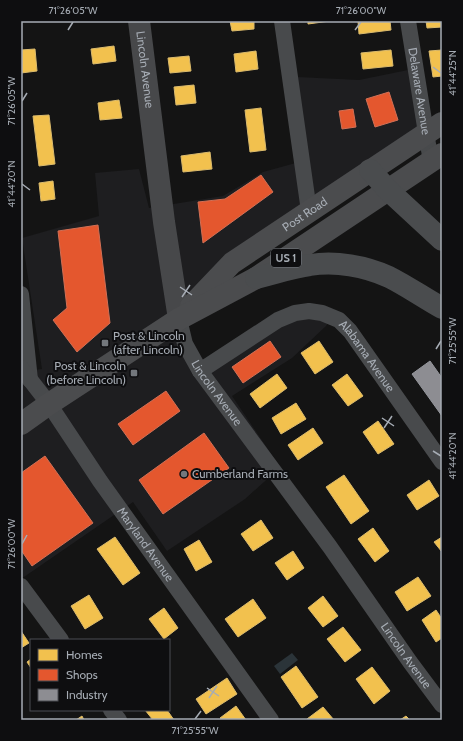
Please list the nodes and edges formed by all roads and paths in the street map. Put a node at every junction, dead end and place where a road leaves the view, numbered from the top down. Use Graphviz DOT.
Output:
graph roads {
  1 [pos="139,21"];
  2 [pos="282,21"];
  3 [pos="408,21"];
  4 [pos="434,128"];
  5 [pos="437,158"];
  6 [pos="370,170"];
  7 [pos="388,190"];
  8 [pos="309,211"];
  9 [pos="442,240"];
  10 [pos="256,278"];
  11 [pos="21,294"];
  12 [pos="442,308"];
  13 [pos="179,319"];
  14 [pos="200,371"];
  15 [pos="25,374"];
  16 [pos="49,404"];
  17 [pos="21,424"];
  18 [pos="442,462"];
  19 [pos="21,586"];
  20 [pos="59,639"];
  21 [pos="442,705"];
  22 [pos="112,711"];
  23 [pos="119,720"];
  24 [pos="271,720"];
  1 -- 13 [label="street, Lincoln Avenue"];
  2 -- 8 [label="street"];
  3 -- 4 [label="street, Delaware Avenue"];
  4 -- 5 [label="street, Delaware Avenue"];
  4 -- 6 [label="main road, Post Road / US 1"];
  5 -- 7 [label="main road, Post Road / US 1"];
  6 -- 7 [label="highway"];
  6 -- 8 [label="main road, Post Road / US 1"];
  7 -- 9 [label="highway"];
  7 -- 10 [label="main road, Post Road / US 1"];
  8 -- 13 [label="main road, Post Road / US 1"];
  10 -- 12 [label="highway"];
  10 -- 13 [label="main road, Post Road / US 1"];
  11 -- 15 [label="street"];
  13 -- 14 [label="street, Lincoln Avenue"];
  13 -- 16 [label="main road, Post Road / US 1"];
  14 -- 18 [label="street, Alabama Avenue"];
  14 -- 21 [label="street, Lincoln Avenue"];
  15 -- 16 [label="street, Maryland Avenue"];
  16 -- 17 [label="main road, Post Road / US 1"];
  16 -- 24 [label="street, Maryland Avenue"];
  19 -- 20 [label="street"];
  22 -- 23 [label="street"];
}
